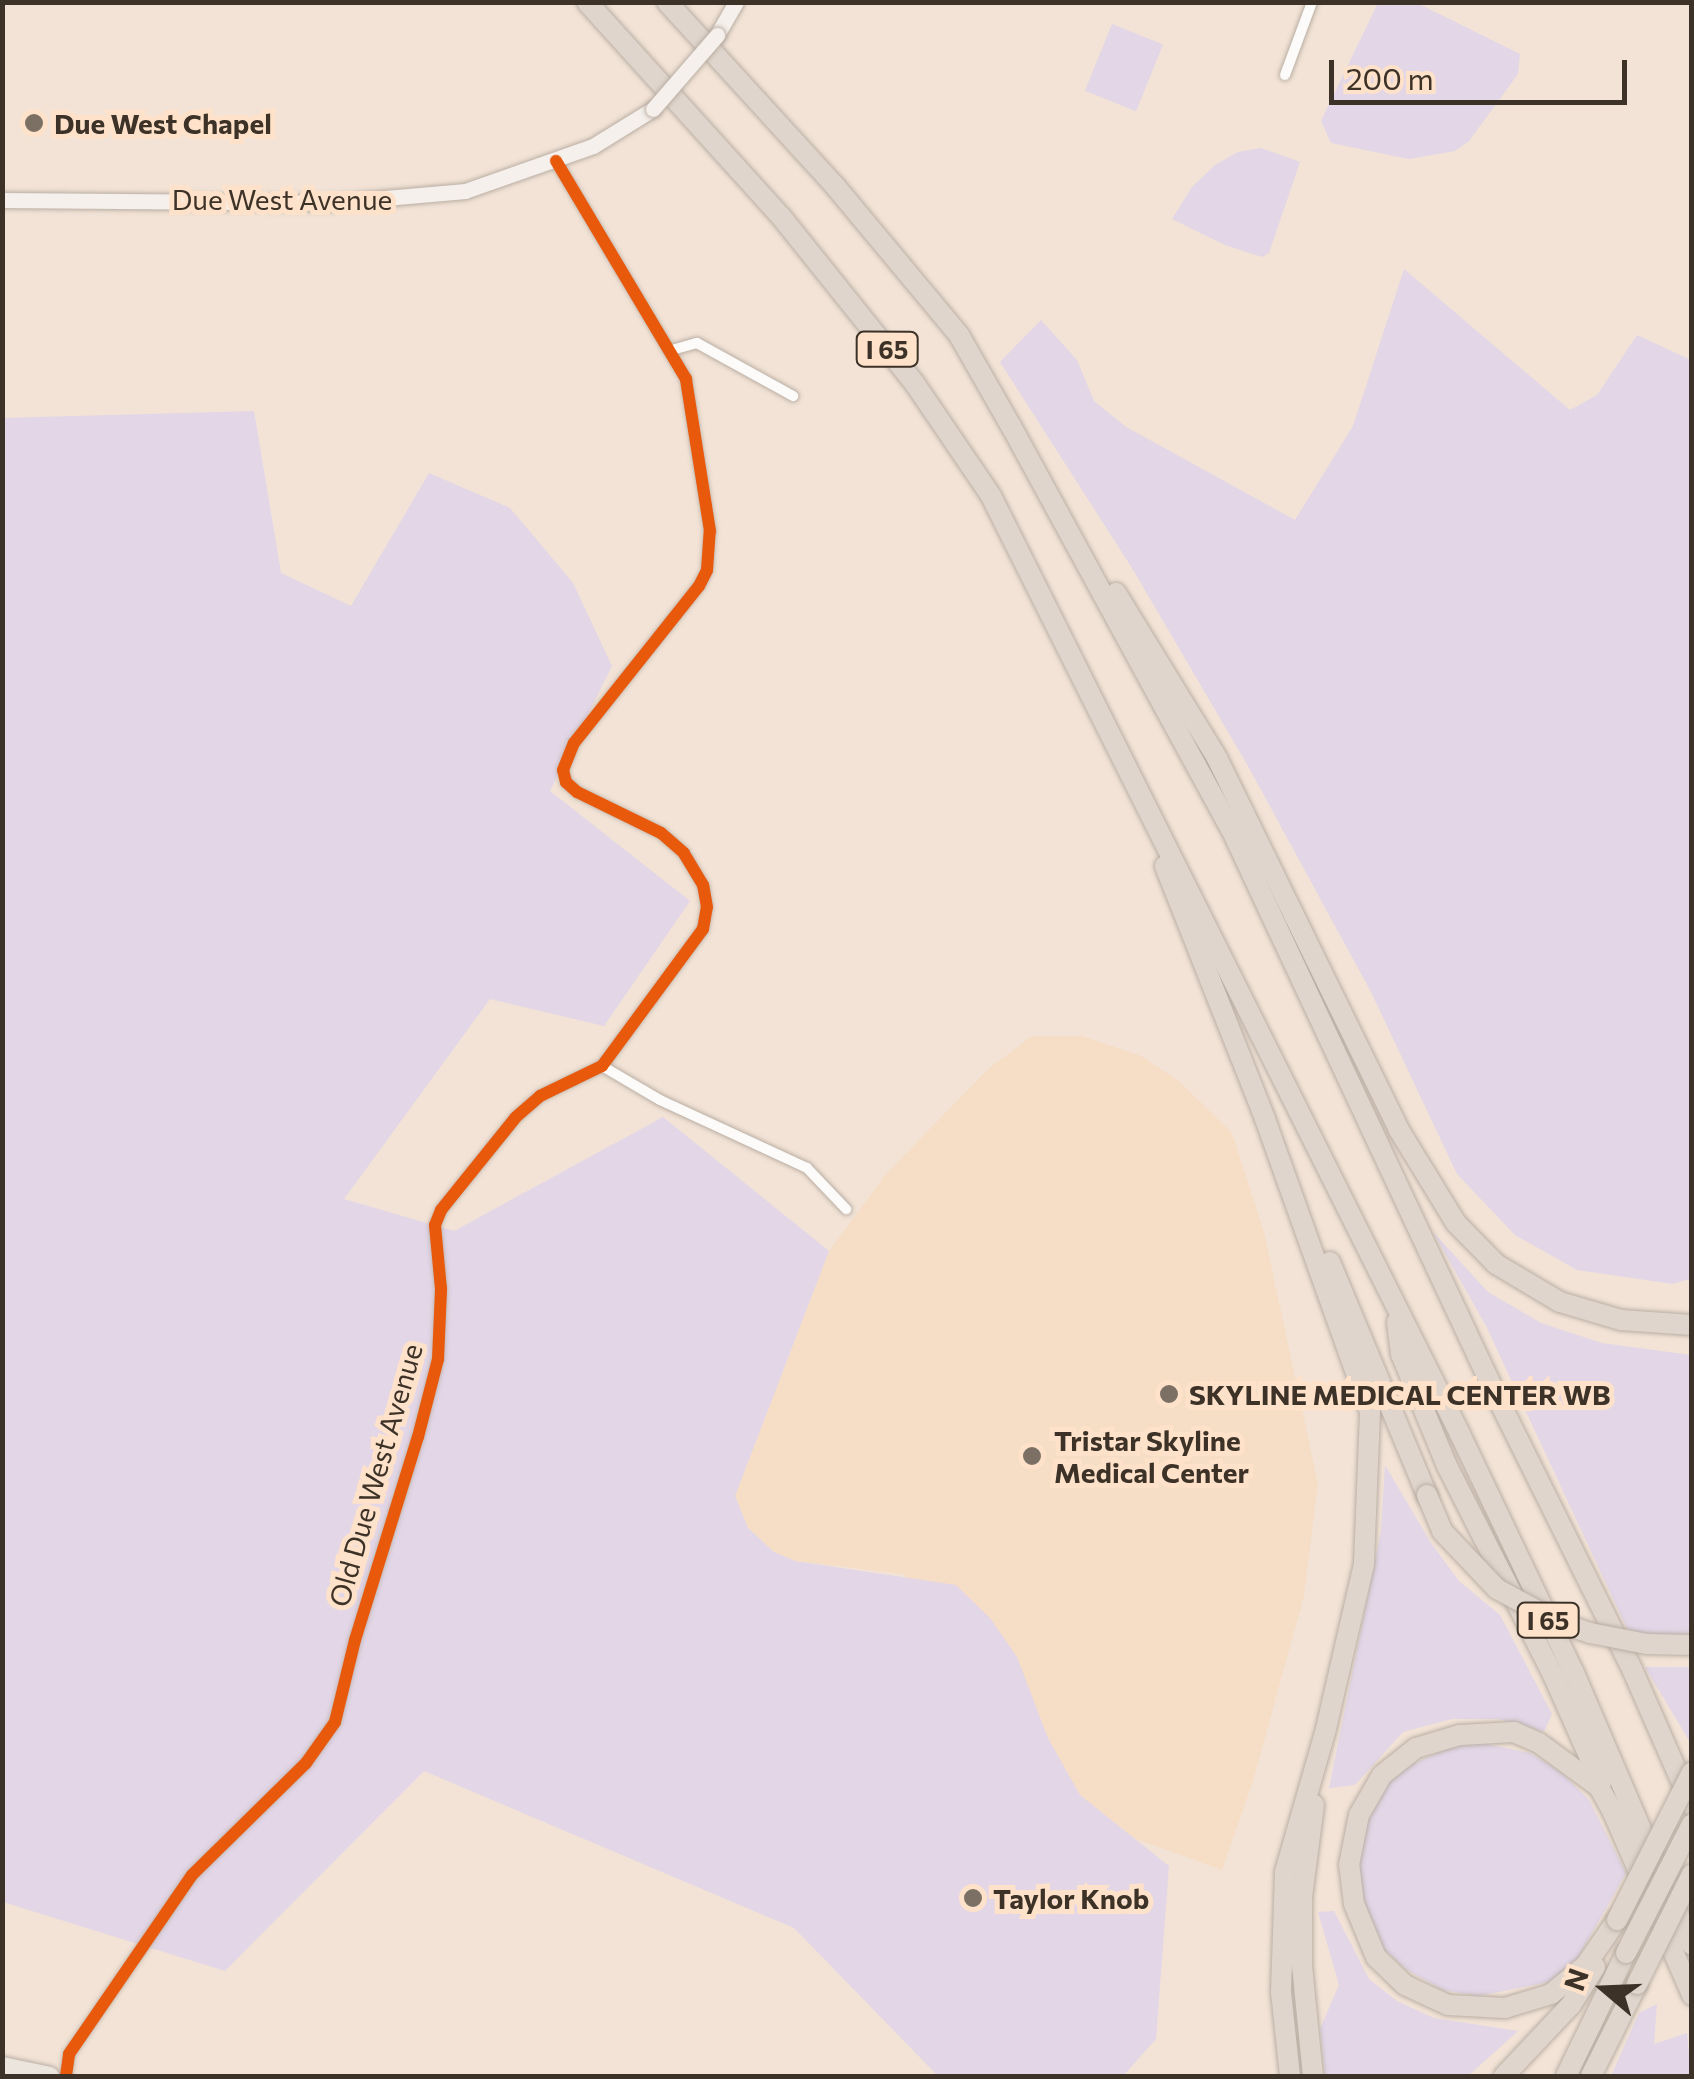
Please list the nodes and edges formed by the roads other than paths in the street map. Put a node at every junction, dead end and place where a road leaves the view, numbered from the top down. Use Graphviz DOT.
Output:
graph roads {
  1 [pos="588,2"];
  2 [pos="667,2"];
  3 [pos="736,2"];
  4 [pos="1312,2"];
  5 [pos="1284,75"];
  6 [pos="556,161"];
  7 [pos="2,200"];
  8 [pos="672,350"];
  9 [pos="792,396"];
  10 [pos="1011,426"];
  11 [pos="1111,729"];
  12 [pos="602,1066"];
  13 [pos="1265,1119"];
  14 [pos="846,1209"];
  15 [pos="1394,1305"];
  16 [pos="1692,1326"];
  17 [pos="1692,1645"];
  18 [pos="1632,1669"];
  19 [pos="1326,1728"];
  20 [pos="1692,1773"];
  21 [pos="1692,1806"];
  22 [pos="1618,1822"];
  23 [pos="1692,1824"];
  24 [pos="1692,1874"];
  25 [pos="1617,1920"];
  26 [pos="1692,1946"];
  27 [pos="1692,1995"];
  28 [pos="2,2066"];
  29 [pos="50,2076"];
  30 [pos="66,2076"];
  31 [pos="1290,2076"];
  32 [pos="1313,2076"];
  33 [pos="1504,2076"];
  34 [pos="1566,2076"];
  35 [pos="1591,2076"];
  1 -- 11 [label="highway, I 65"];
  2 -- 10 [label="highway, I 65"];
  3 -- 6 [label="main road, Due West Avenue, bridge"];
  4 -- 5 [label="street"];
  6 -- 7 [label="main road, Due West Avenue"];
  6 -- 8 [label="street, Old Due West Avenue"];
  8 -- 9 [label="street"];
  8 -- 12 [label="street, Old Due West Avenue"];
  10 -- 16 [label="highway"];
  10 -- 18 [label="highway, I 65"];
  11 -- 13 [label="highway"];
  11 -- 15 [label="highway, I 65"];
  12 -- 14 [label="street"];
  12 -- 30 [label="street, Old Due West Avenue"];
  13 -- 17 [label="highway, bridge"];
  13 -- 19 [label="highway"];
  15 -- 22 [label="highway"];
  15 -- 26 [label="highway, I 65"];
  18 -- 20 [label="highway"];
  18 -- 21 [label="highway, I 65"];
  19 -- 31 [label="highway"];
  19 -- 32 [label="highway"];
  20 -- 25 [label="highway, bridge"];
  22 -- 25 [label="highway"];
  22 -- 27 [label="highway"];
  23 -- 34 [label="highway, bridge"];
  24 -- 35 [label="highway, bridge"];
  25 -- 33 [label="highway"];
  28 -- 29 [label="main road"];
}
